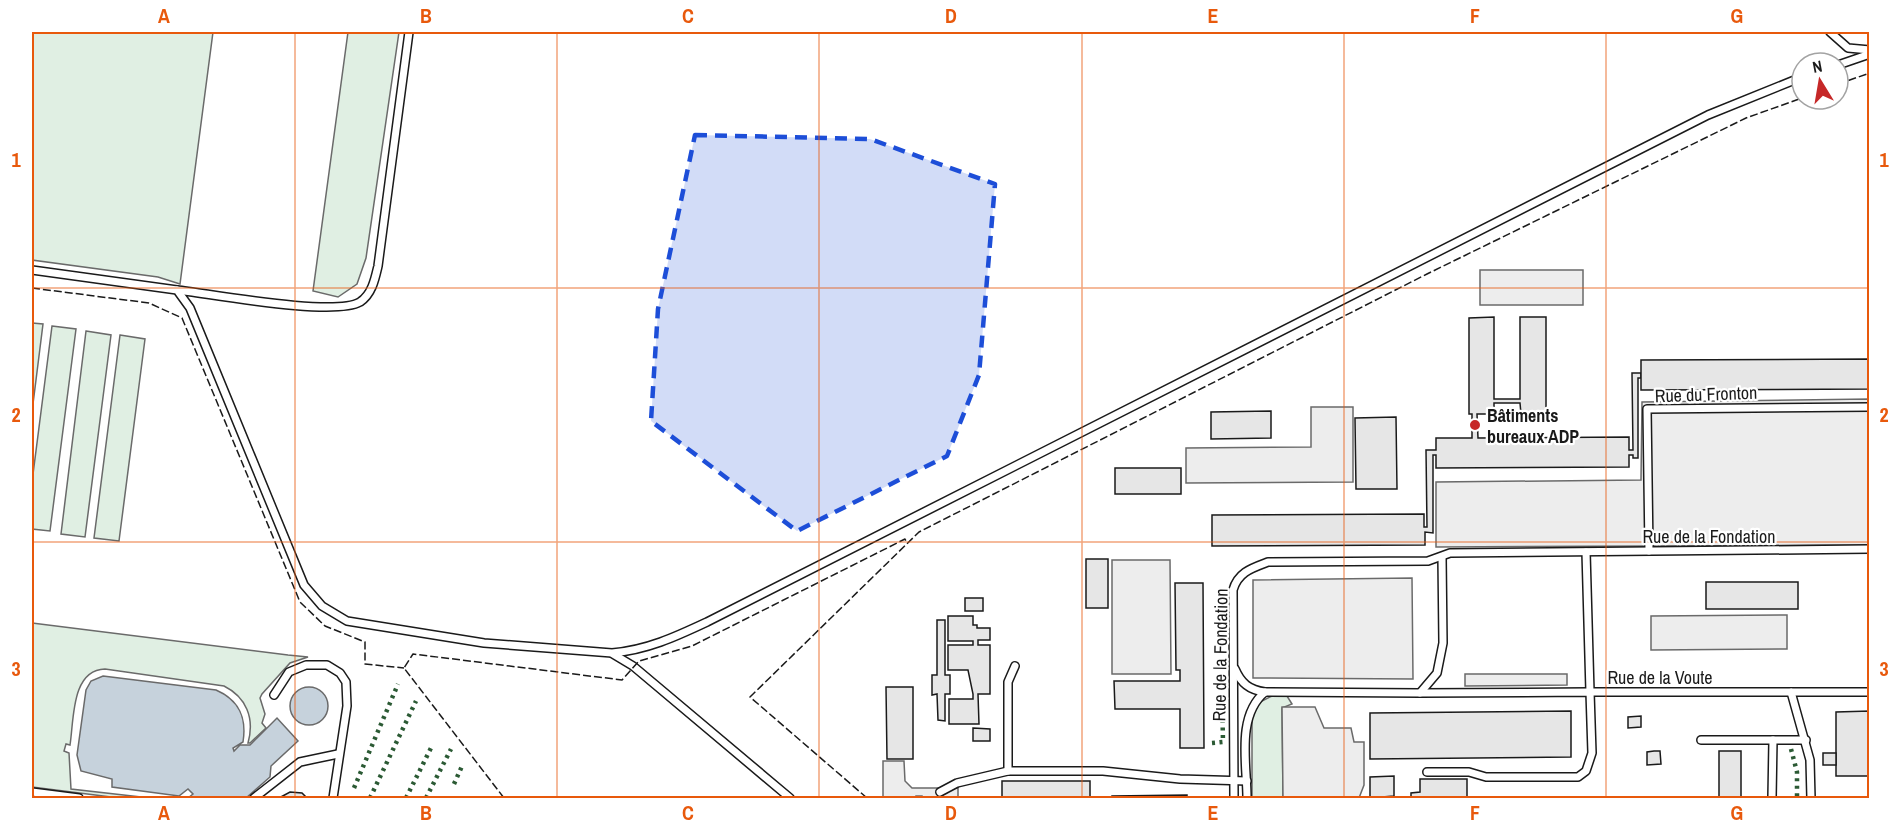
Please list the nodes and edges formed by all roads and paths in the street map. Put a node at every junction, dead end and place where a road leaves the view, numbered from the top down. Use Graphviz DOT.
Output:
graph roads {
  1 [pos="408,32"];
  2 [pos="1830,32"];
  3 [pos="1869,52"];
  4 [pos="1850,60"];
  5 [pos="1790,82"];
  6 [pos="32,270"];
  7 [pos="177,290"];
  8 [pos="1869,408"];
  9 [pos="1869,549"];
  10 [pos="1649,551"];
  11 [pos="1586,552"];
  12 [pos="1442,557"];
  13 [pos="612,653"];
  14 [pos="1015,666"];
  15 [pos="1234,666"];
  16 [pos="1265,692"];
  17 [pos="1590,692"];
  18 [pos="1791,692"];
  19 [pos="1869,692"];
  20 [pos="1420,693"];
  21 [pos="274,695"];
  22 [pos="1701,740"];
  23 [pos="1773,740"];
  24 [pos="1806,740"];
  25 [pos="338,754"];
  26 [pos="1008,771"];
  27 [pos="1427,772"];
  28 [pos="1234,780"];
  29 [pos="1247,781"];
  30 [pos="32,792"];
  31 [pos="940,792"];
  32 [pos="79,798"];
  33 [pos="254,798"];
  34 [pos="333,798"];
  35 [pos="790,798"];
  36 [pos="1234,798"];
  37 [pos="1247,798"];
  38 [pos="1772,798"];
  39 [pos="1810,798"];
  1 -- 7 [label="lane"];
  2 -- 3 [label="lane"];
  3 -- 4 [label="lane"];
  5 -- 13 [label="lane"];
  6 -- 7 [label="lane"];
  7 -- 13 [label="lane"];
  8 -- 10 [label="lane, Rue du Fronton"];
  9 -- 10 [label="lane, Rue de la Fondation"];
  10 -- 11 [label="lane, Rue de la Fondation"];
  11 -- 12 [label="lane, Rue de la Fondation"];
  11 -- 17 [label="lane, Rue de la Voute"];
  12 -- 15 [label="lane, Rue de la Fondation"];
  12 -- 20 [label="lane"];
  13 -- 35 [label="lane"];
  14 -- 26 [label="lane"];
  15 -- 16 [label="lane"];
  15 -- 28 [label="lane, Rue de la Fondation"];
  16 -- 20 [label="lane"];
  16 -- 29 [label="lane, Rue de la Fondation"];
  17 -- 18 [label="lane, Rue de la Voute"];
  17 -- 20 [label="lane"];
  17 -- 27 [label="lane"];
  18 -- 19 [label="lane, Rue de la Voute"];
  18 -- 24 [label="lane"];
  21 -- 25 [label="lane"];
  22 -- 23 [label="lane"];
  23 -- 24 [label="lane"];
  23 -- 38 [label="lane"];
  24 -- 39 [label="lane"];
  25 -- 33 [label="lane"];
  25 -- 34 [label="lane"];
  26 -- 28 [label="lane"];
  26 -- 31 [label="lane"];
  28 -- 29 [label="lane"];
  28 -- 36 [label="lane, Rue de la Fondation"];
  29 -- 37 [label="lane, Rue de la Fondation"];
  30 -- 32 [label="lane"];
}
